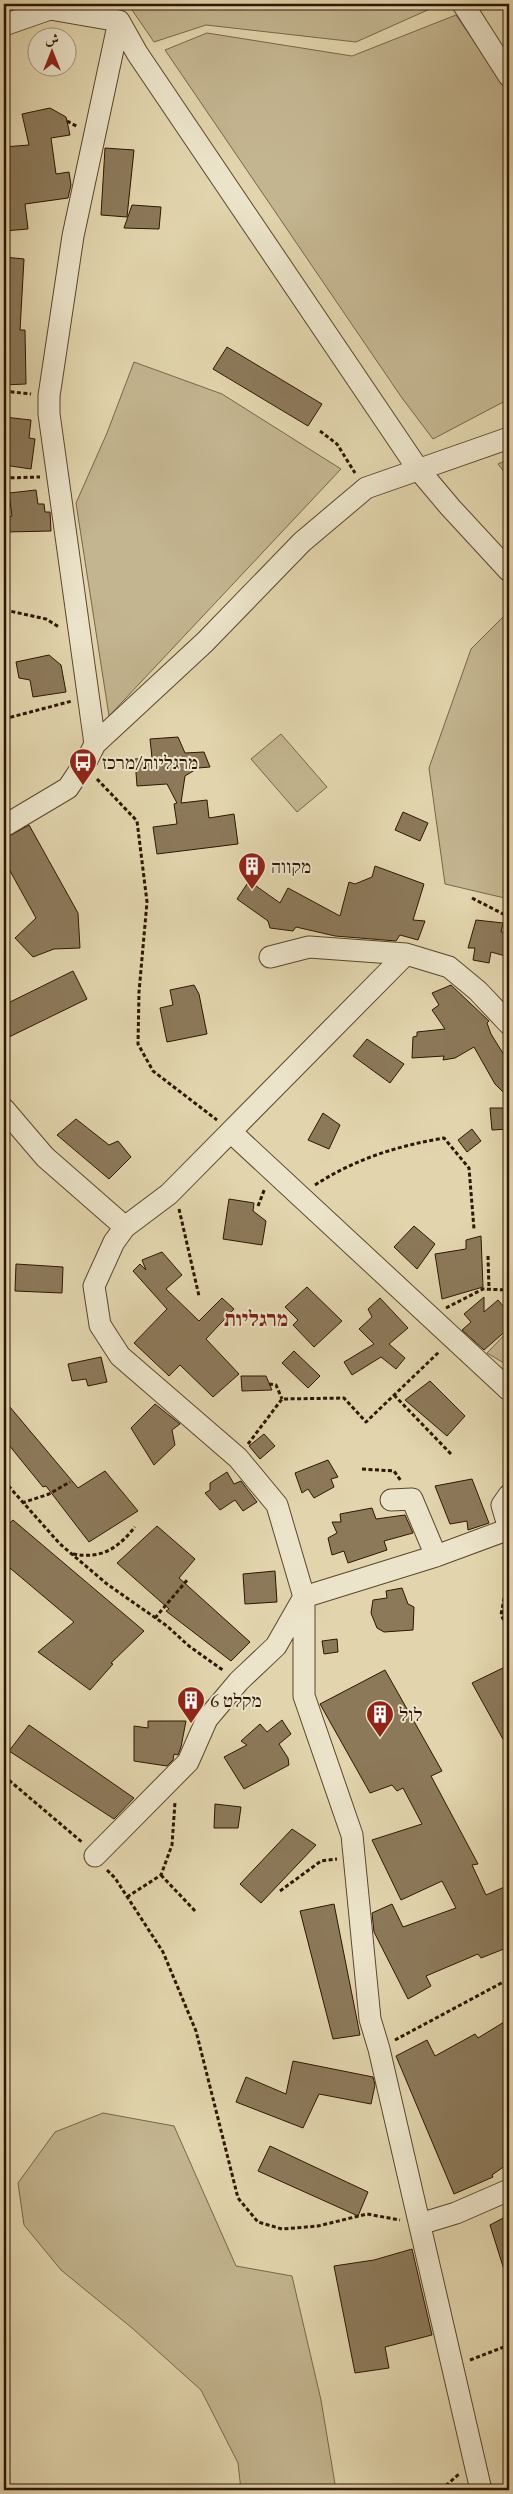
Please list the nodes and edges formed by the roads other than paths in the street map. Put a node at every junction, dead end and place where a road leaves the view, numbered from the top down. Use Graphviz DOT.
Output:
graph roads {
  1 [pos="463,4"];
  2 [pos="119,21"];
  3 [pos="4,25"];
  4 [pos="509,76"];
  5 [pos="509,438"];
  6 [pos="418,469"];
  7 [pos="509,571"];
  8 [pos="92,751"];
  9 [pos="4,826"];
  10 [pos="406,954"];
  11 [pos="270,957"];
  12 [pos="509,1024"];
  13 [pos="4,1109"];
  14 [pos="231,1132"];
  15 [pos="125,1227"];
  16 [pos="509,1390"];
  17 [pos="509,1495"];
  18 [pos="391,1500"];
  19 [pos="509,1529"];
  20 [pos="436,1556"];
  21 [pos="304,1597"];
  22 [pos="95,1856"];
  23 [pos="509,2190"];
  24 [pos="420,2224"];
  25 [pos="481,2490"];
  1 -- 4 [label="street"];
  2 -- 3 [label="street"];
  2 -- 6 [label="street"];
  2 -- 8 [label="street"];
  5 -- 6 [label="street"];
  6 -- 7 [label="street"];
  6 -- 8 [label="street"];
  8 -- 9 [label="street"];
  10 -- 11 [label="street"];
  10 -- 12 [label="street"];
  10 -- 14 [label="street"];
  13 -- 15 [label="street"];
  14 -- 15 [label="street"];
  14 -- 16 [label="street"];
  15 -- 21 [label="street"];
  17 -- 19 [label="street"];
  18 -- 20 [label="street"];
  19 -- 20 [label="street"];
  20 -- 21 [label="street"];
  21 -- 22 [label="street"];
  21 -- 24 [label="street"];
  23 -- 24 [label="street"];
  24 -- 25 [label="street"];
}
